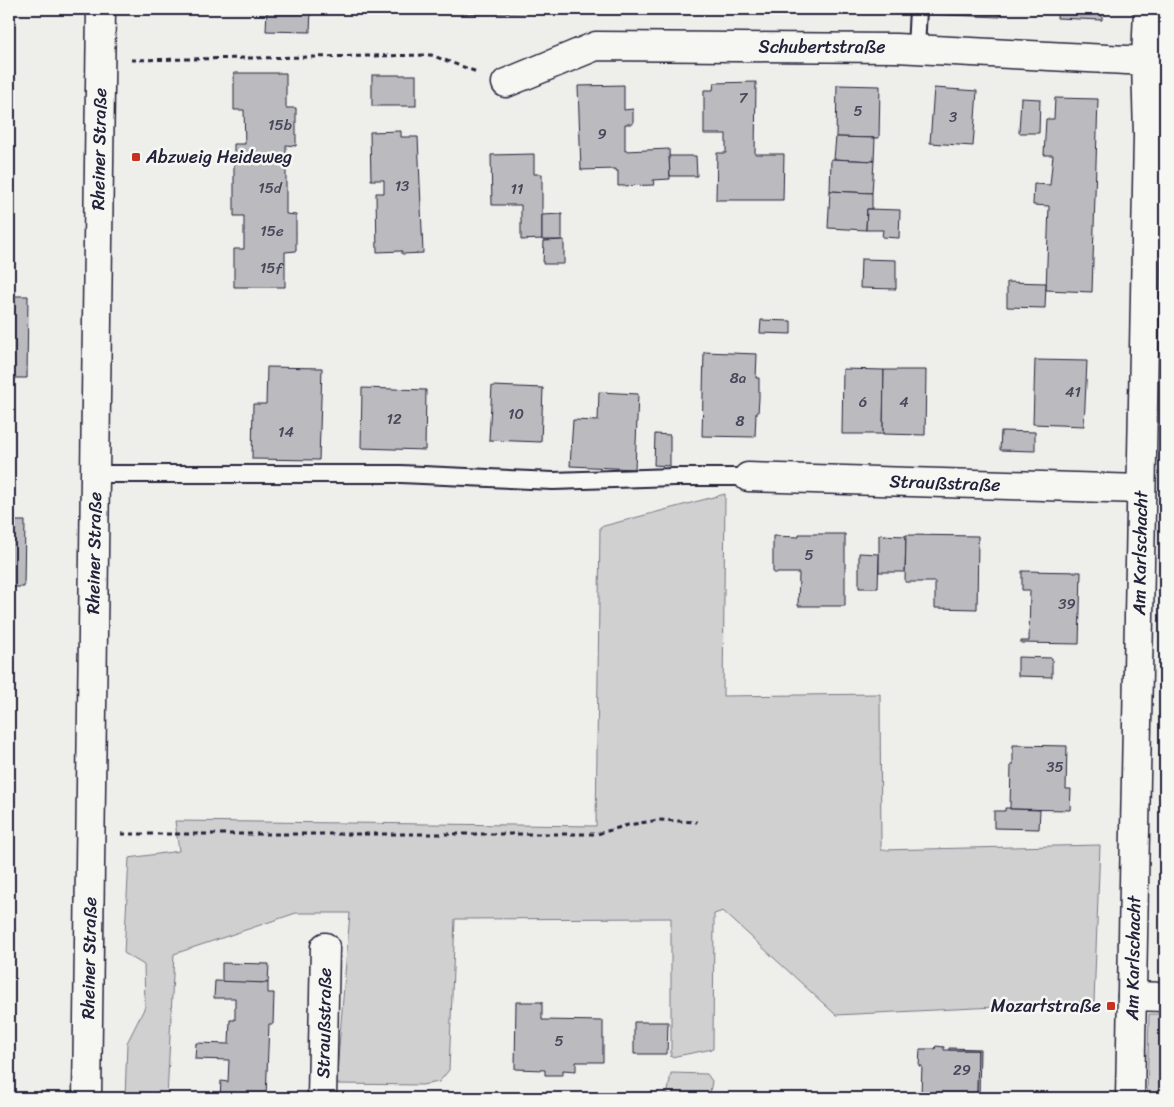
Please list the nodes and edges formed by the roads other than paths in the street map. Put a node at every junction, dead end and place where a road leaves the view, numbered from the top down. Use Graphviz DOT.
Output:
graph roads {
  1 [pos="101,9"];
  2 [pos="918,9"];
  3 [pos="1148,9"];
  4 [pos="916,49"];
  5 [pos="1146,61"];
  6 [pos="506,83"];
  7 [pos="1156,135"];
  8 [pos="95,474"];
  9 [pos="748,477"];
  10 [pos="1141,489"];
  11 [pos="325,947"];
  12 [pos="1132,996"];
  13 [pos="1165,996"];
  14 [pos="87,1098"];
  15 [pos="322,1098"];
  16 [pos="1130,1098"];
  1 -- 8 [label="street, Rheiner Straße"];
  2 -- 4 [label="lane"];
  3 -- 5 [label="street, Am Karlschacht"];
  4 -- 5 [label="street, Schubertstraße"];
  4 -- 6 [label="street, Schubertstraße"];
  5 -- 7 [label="street, Am Karlschacht"];
  7 -- 10 [label="street, Am Karlschacht"];
  8 -- 9 [label="lane"];
  8 -- 14 [label="street, Rheiner Straße"];
  9 -- 10 [label="street, Straußstraße"];
  10 -- 12 [label="street, Am Karlschacht"];
  11 -- 15 [label="street, Straußstraße"];
  12 -- 13 [label="street"];
  12 -- 16 [label="street, Am Karlschacht"];
}
